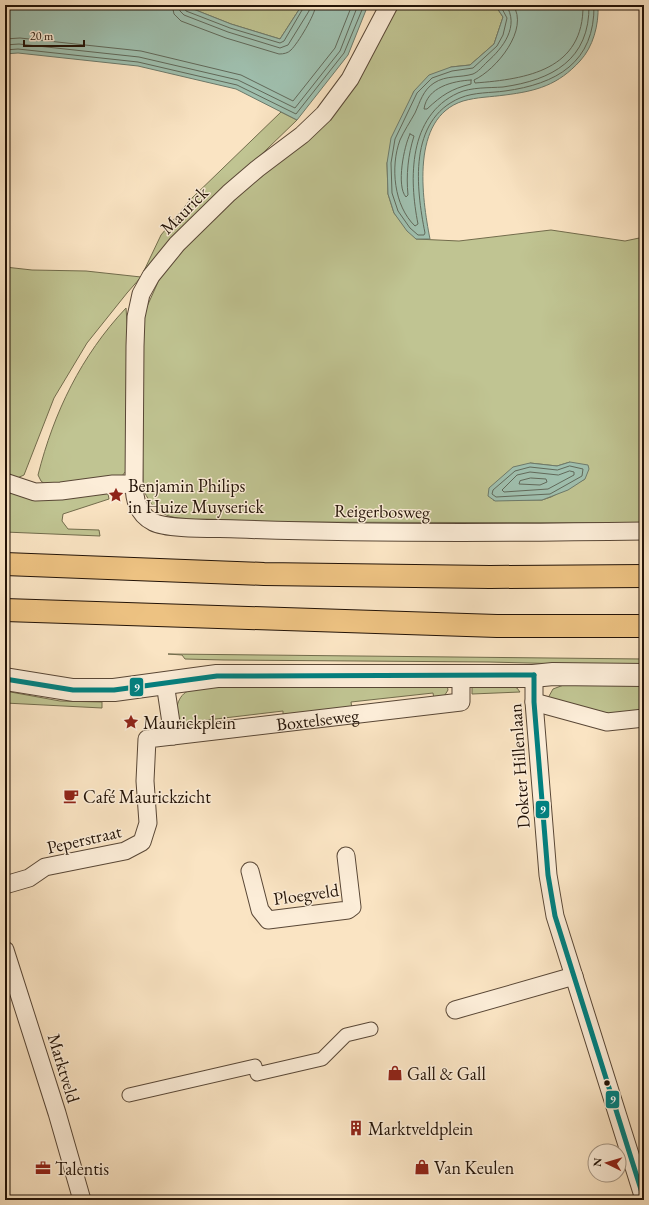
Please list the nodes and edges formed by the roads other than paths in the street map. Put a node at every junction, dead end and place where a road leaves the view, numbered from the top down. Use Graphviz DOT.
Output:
graph roads {
  1 [pos="389,5"];
  2 [pos="5,482"];
  3 [pos="134,490"];
  4 [pos="644,531"];
  5 [pos="5,564"];
  6 [pos="644,576"];
  7 [pos="5,610"];
  8 [pos="644,626"];
  9 [pos="460,675"];
  10 [pos="534,675"];
  11 [pos="644,675"];
  12 [pos="5,678"];
  13 [pos="165,683"];
  14 [pos="534,702"];
  15 [pos="644,718"];
  16 [pos="173,736"];
  17 [pos="147,739"];
  18 [pos="346,856"];
  19 [pos="250,871"];
  20 [pos="5,885"];
  21 [pos="5,950"];
  22 [pos="574,976"];
  23 [pos="455,1010"];
  24 [pos="371,1029"];
  25 [pos="129,1095"];
  26 [pos="644,1199"];
  27 [pos="82,1200"];
  1 -- 3 [label="street, Maurick"];
  2 -- 3 [label="street"];
  3 -- 4 [label="street, Reigerbosweg"];
  5 -- 6 [label="highway"];
  7 -- 8 [label="highway"];
  9 -- 10 [label="street"];
  9 -- 13 [label="street"];
  9 -- 16 [label="street, Boxtelseweg"];
  10 -- 11 [label="street"];
  10 -- 14 [label="street, Dokter Hillenlaan"];
  12 -- 13 [label="street"];
  13 -- 16 [label="street"];
  14 -- 15 [label="street"];
  14 -- 22 [label="street, Dokter Hillenlaan"];
  16 -- 17 [label="street, Boxtelseweg"];
  17 -- 20 [label="street, Peperstraat"];
  18 -- 19 [label="street, Ploegveld"];
  21 -- 27 [label="street, Marktveld"];
  22 -- 23 [label="street"];
  22 -- 26 [label="street, Dokter Hillenlaan"];
  24 -- 25 [label="street"];
}
